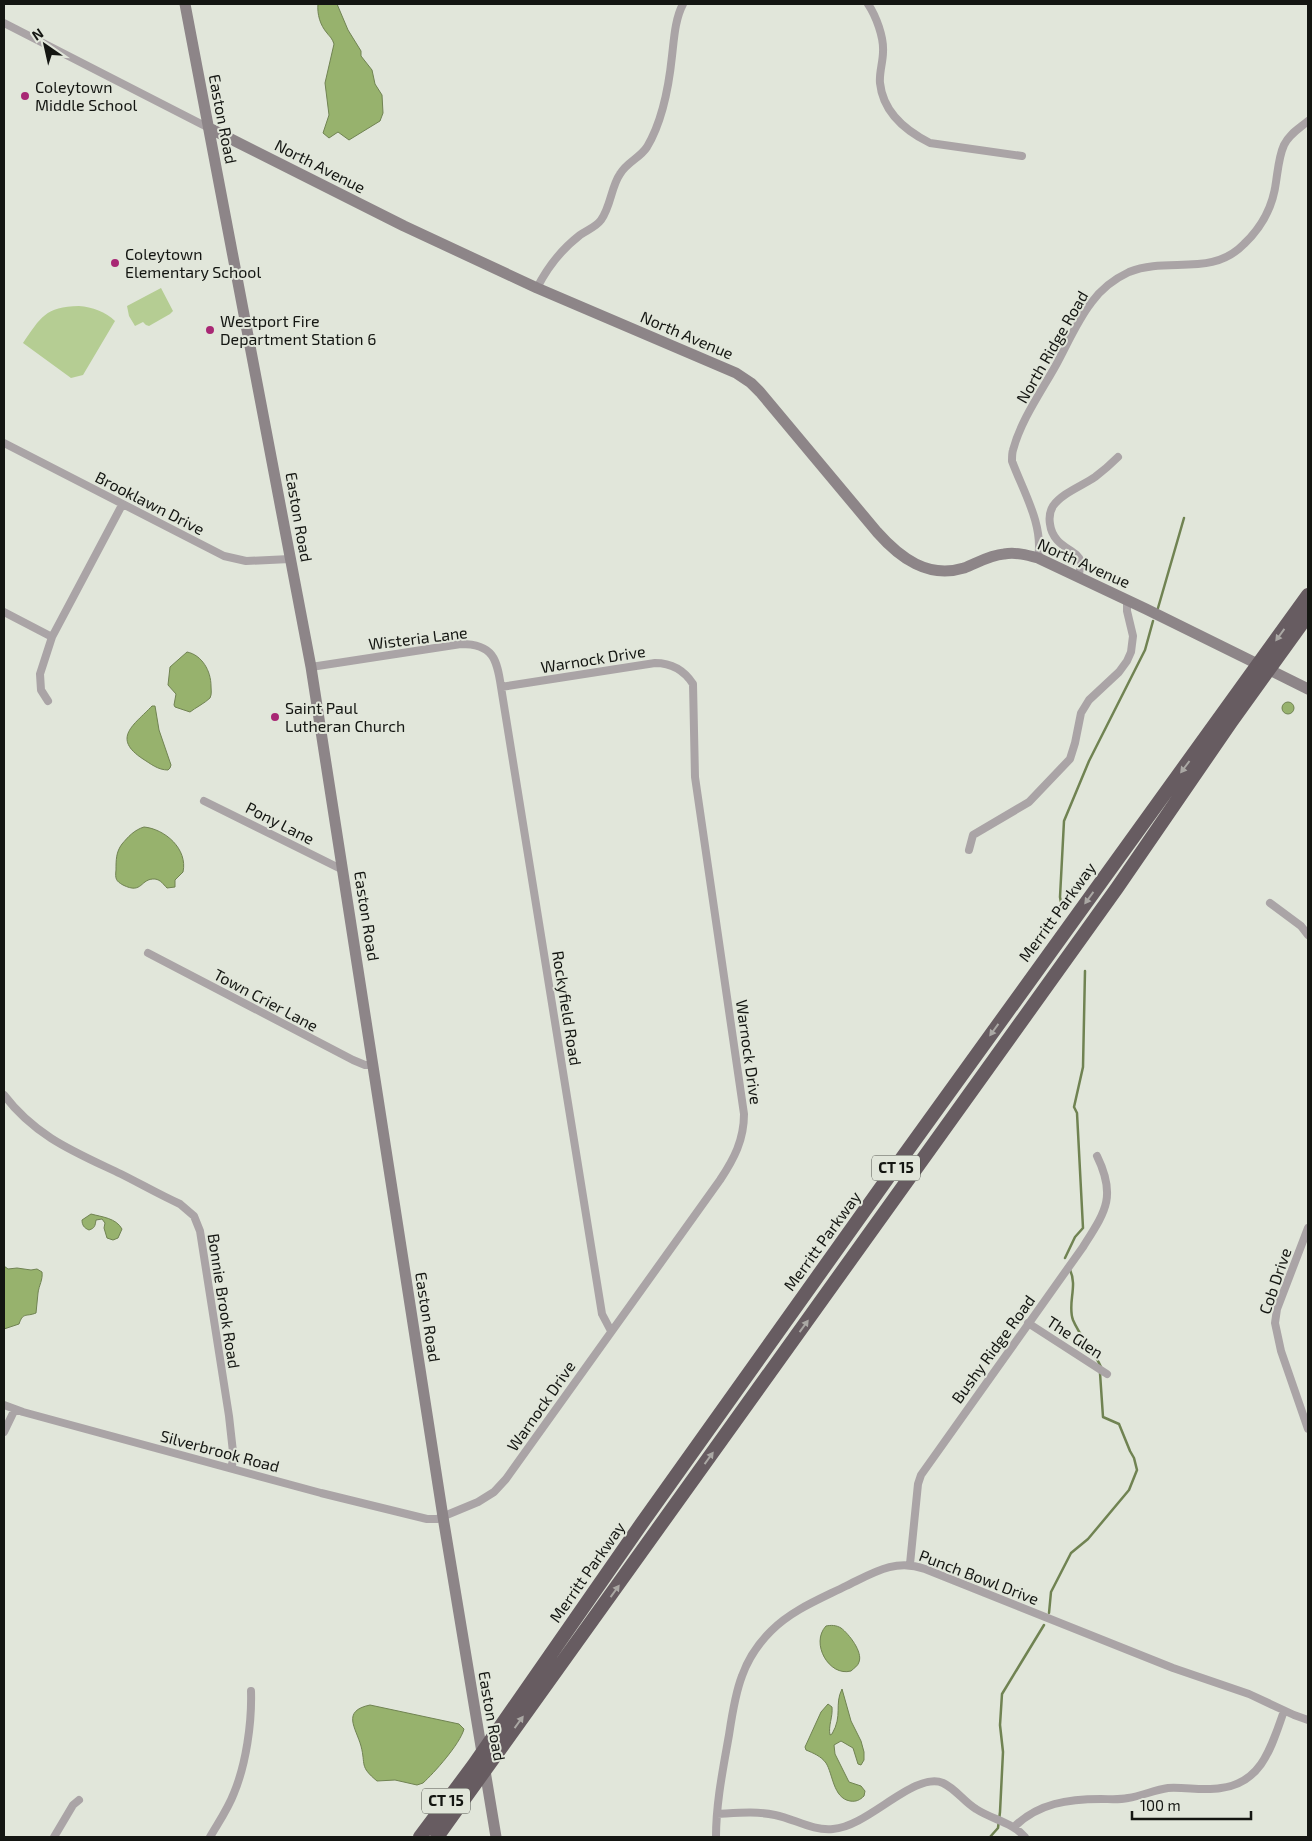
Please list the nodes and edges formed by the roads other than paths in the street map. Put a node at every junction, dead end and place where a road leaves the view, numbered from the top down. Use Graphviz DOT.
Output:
graph roads {
  1 [pos="185,4"];
  2 [pos="683,4"];
  3 [pos="868,4"];
  4 [pos="4,23"];
  5 [pos="1308,121"];
  6 [pos="208,128"];
  7 [pos="1022,156"];
  8 [pos="537,288"];
  9 [pos="4,443"];
  10 [pos="1118,457"];
  11 [pos="122,505"];
  12 [pos="1038,558"];
  13 [pos="290,559"];
  14 [pos="1078,576"];
  15 [pos="1308,595"];
  16 [pos="1127,600"];
  17 [pos="4,612"];
  18 [pos="1308,615"];
  19 [pos="52,637"];
  20 [pos="311,667"];
  21 [pos="502,687"];
  22 [pos="1308,689"];
  23 [pos="48,701"];
  24 [pos="204,801"];
  25 [pos="969,850"];
  26 [pos="343,870"];
  27 [pos="1270,904"];
  28 [pos="1308,935"];
  29 [pos="150,955"];
  30 [pos="373,1065"];
  31 [pos="4,1095"];
  32 [pos="1096,1156"];
  33 [pos="1308,1228"];
  34 [pos="1028,1323"];
  35 [pos="611,1331"];
  36 [pos="1106,1374"];
  37 [pos="4,1405"];
  38 [pos="15,1410"];
  39 [pos="1308,1429"];
  40 [pos="4,1432"];
  41 [pos="232,1468"];
  42 [pos="443,1517"];
  43 [pos="910,1564"];
  44 [pos="251,1691"];
  45 [pos="1284,1711"];
  46 [pos="1308,1720"];
  47 [pos="475,1783"];
  48 [pos="79,1800"];
  49 [pos="717,1814"];
  50 [pos="1012,1826"];
  51 [pos="54,1837"];
  52 [pos="210,1837"];
  53 [pos="420,1837"];
  54 [pos="437,1837"];
  55 [pos="443,1837"];
  56 [pos="496,1837"];
  57 [pos="716,1837"];
  58 [pos="1025,1837"];
  1 -- 6 [label="main road, Easton Road"];
  2 -- 8 [label="street"];
  3 -- 7 [label="street"];
  4 -- 6 [label="street, North Avenue"];
  5 -- 12 [label="street, North Ridge Road"];
  6 -- 8 [label="main road, North Avenue"];
  6 -- 13 [label="main road, Easton Road"];
  8 -- 12 [label="main road, North Avenue"];
  9 -- 11 [label="street, Brooklawn Drive"];
  10 -- 14 [label="street"];
  11 -- 13 [label="street, Brooklawn Drive"];
  11 -- 19 [label="street"];
  12 -- 14 [label="main road, North Avenue"];
  13 -- 20 [label="main road, Easton Road"];
  14 -- 16 [label="main road, North Avenue"];
  15 -- 53 [label="highway, Merritt Parkway / CT 15, one-way"];
  16 -- 22 [label="main road, North Avenue"];
  16 -- 25 [label="street"];
  17 -- 19 [label="street"];
  47 -- 18 [label="highway, Merritt Parkway / CT 15, one-way"];
  19 -- 23 [label="street"];
  20 -- 21 [label="street, Wisteria Lane"];
  20 -- 26 [label="main road, Easton Road"];
  21 -- 35 [label="street, Rockyfield Road"];
  21 -- 35 [label="street, Warnock Drive"];
  24 -- 26 [label="street, Pony Lane"];
  26 -- 30 [label="main road, Easton Road"];
  27 -- 28 [label="street"];
  29 -- 30 [label="street, Town Crier Lane"];
  30 -- 42 [label="main road, Easton Road"];
  31 -- 41 [label="street, Bonnie Brook Road"];
  32 -- 34 [label="street, Bushy Ridge Road"];
  33 -- 39 [label="street, Cob Drive"];
  34 -- 36 [label="street, The Glen"];
  34 -- 43 [label="street, Bushy Ridge Road"];
  35 -- 42 [label="street, Warnock Drive"];
  37 -- 38 [label="street"];
  38 -- 40 [label="street"];
  38 -- 41 [label="street, Silverbrook Road"];
  41 -- 42 [label="street, Silverbrook Road"];
  42 -- 56 [label="main road, Easton Road"];
  43 -- 45 [label="street, Punch Bowl Drive"];
  43 -- 49 [label="street, Punch Bowl Drive"];
  44 -- 52 [label="street"];
  45 -- 46 [label="street, Punch Bowl Drive"];
  45 -- 50 [label="street"];
  47 -- 54 [label="highway, Merritt Parkway / CT 15"];
  47 -- 55 [label="highway"];
  48 -- 51 [label="street"];
  49 -- 50 [label="street"];
  49 -- 57 [label="street, Punch Bowl Drive"];
  50 -- 58 [label="street"];
}
